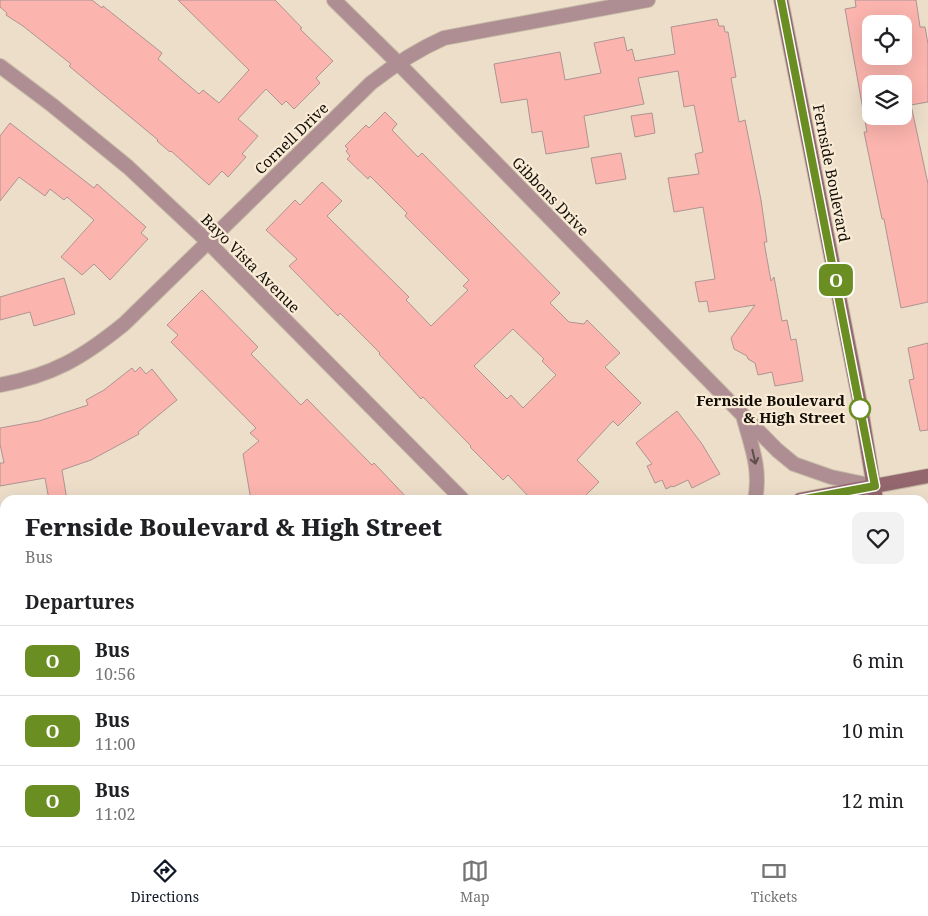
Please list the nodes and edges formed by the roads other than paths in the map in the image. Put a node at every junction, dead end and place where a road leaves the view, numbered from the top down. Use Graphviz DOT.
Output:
graph roads {
  1 [pos="334,0"];
  2 [pos="648,0"];
  3 [pos="781,0"];
  4 [pos="398,63"];
  5 [pos="0,66"];
  6 [pos="207,241"];
  7 [pos="0,385"];
  8 [pos="743,416"];
  9 [pos="928,476"];
  10 [pos="875,486"];
  11 [pos="458,495"];
  12 [pos="756,495"];
  13 [pos="827,495"];
  14 [pos="876,495"];
  1 -- 4 [label="street, Gibbons Drive"];
  2 -- 4 [label="street, Cornell Drive"];
  3 -- 10 [label="main road, Fernside Boulevard"];
  4 -- 6 [label="street, Cornell Drive"];
  4 -- 8 [label="street, Gibbons Drive"];
  5 -- 6 [label="street, Bayo Vista Avenue"];
  6 -- 7 [label="street, Cornell Drive"];
  6 -- 11 [label="street, Bayo Vista Avenue"];
  8 -- 10 [label="street, Gibbons Drive"];
  8 -- 12 [label="street, Gibbons Drive, one-way"];
  9 -- 10 [label="main road"];
  10 -- 13 [label="main road"];
  10 -- 14 [label="main road, Fernside Boulevard"];
}
